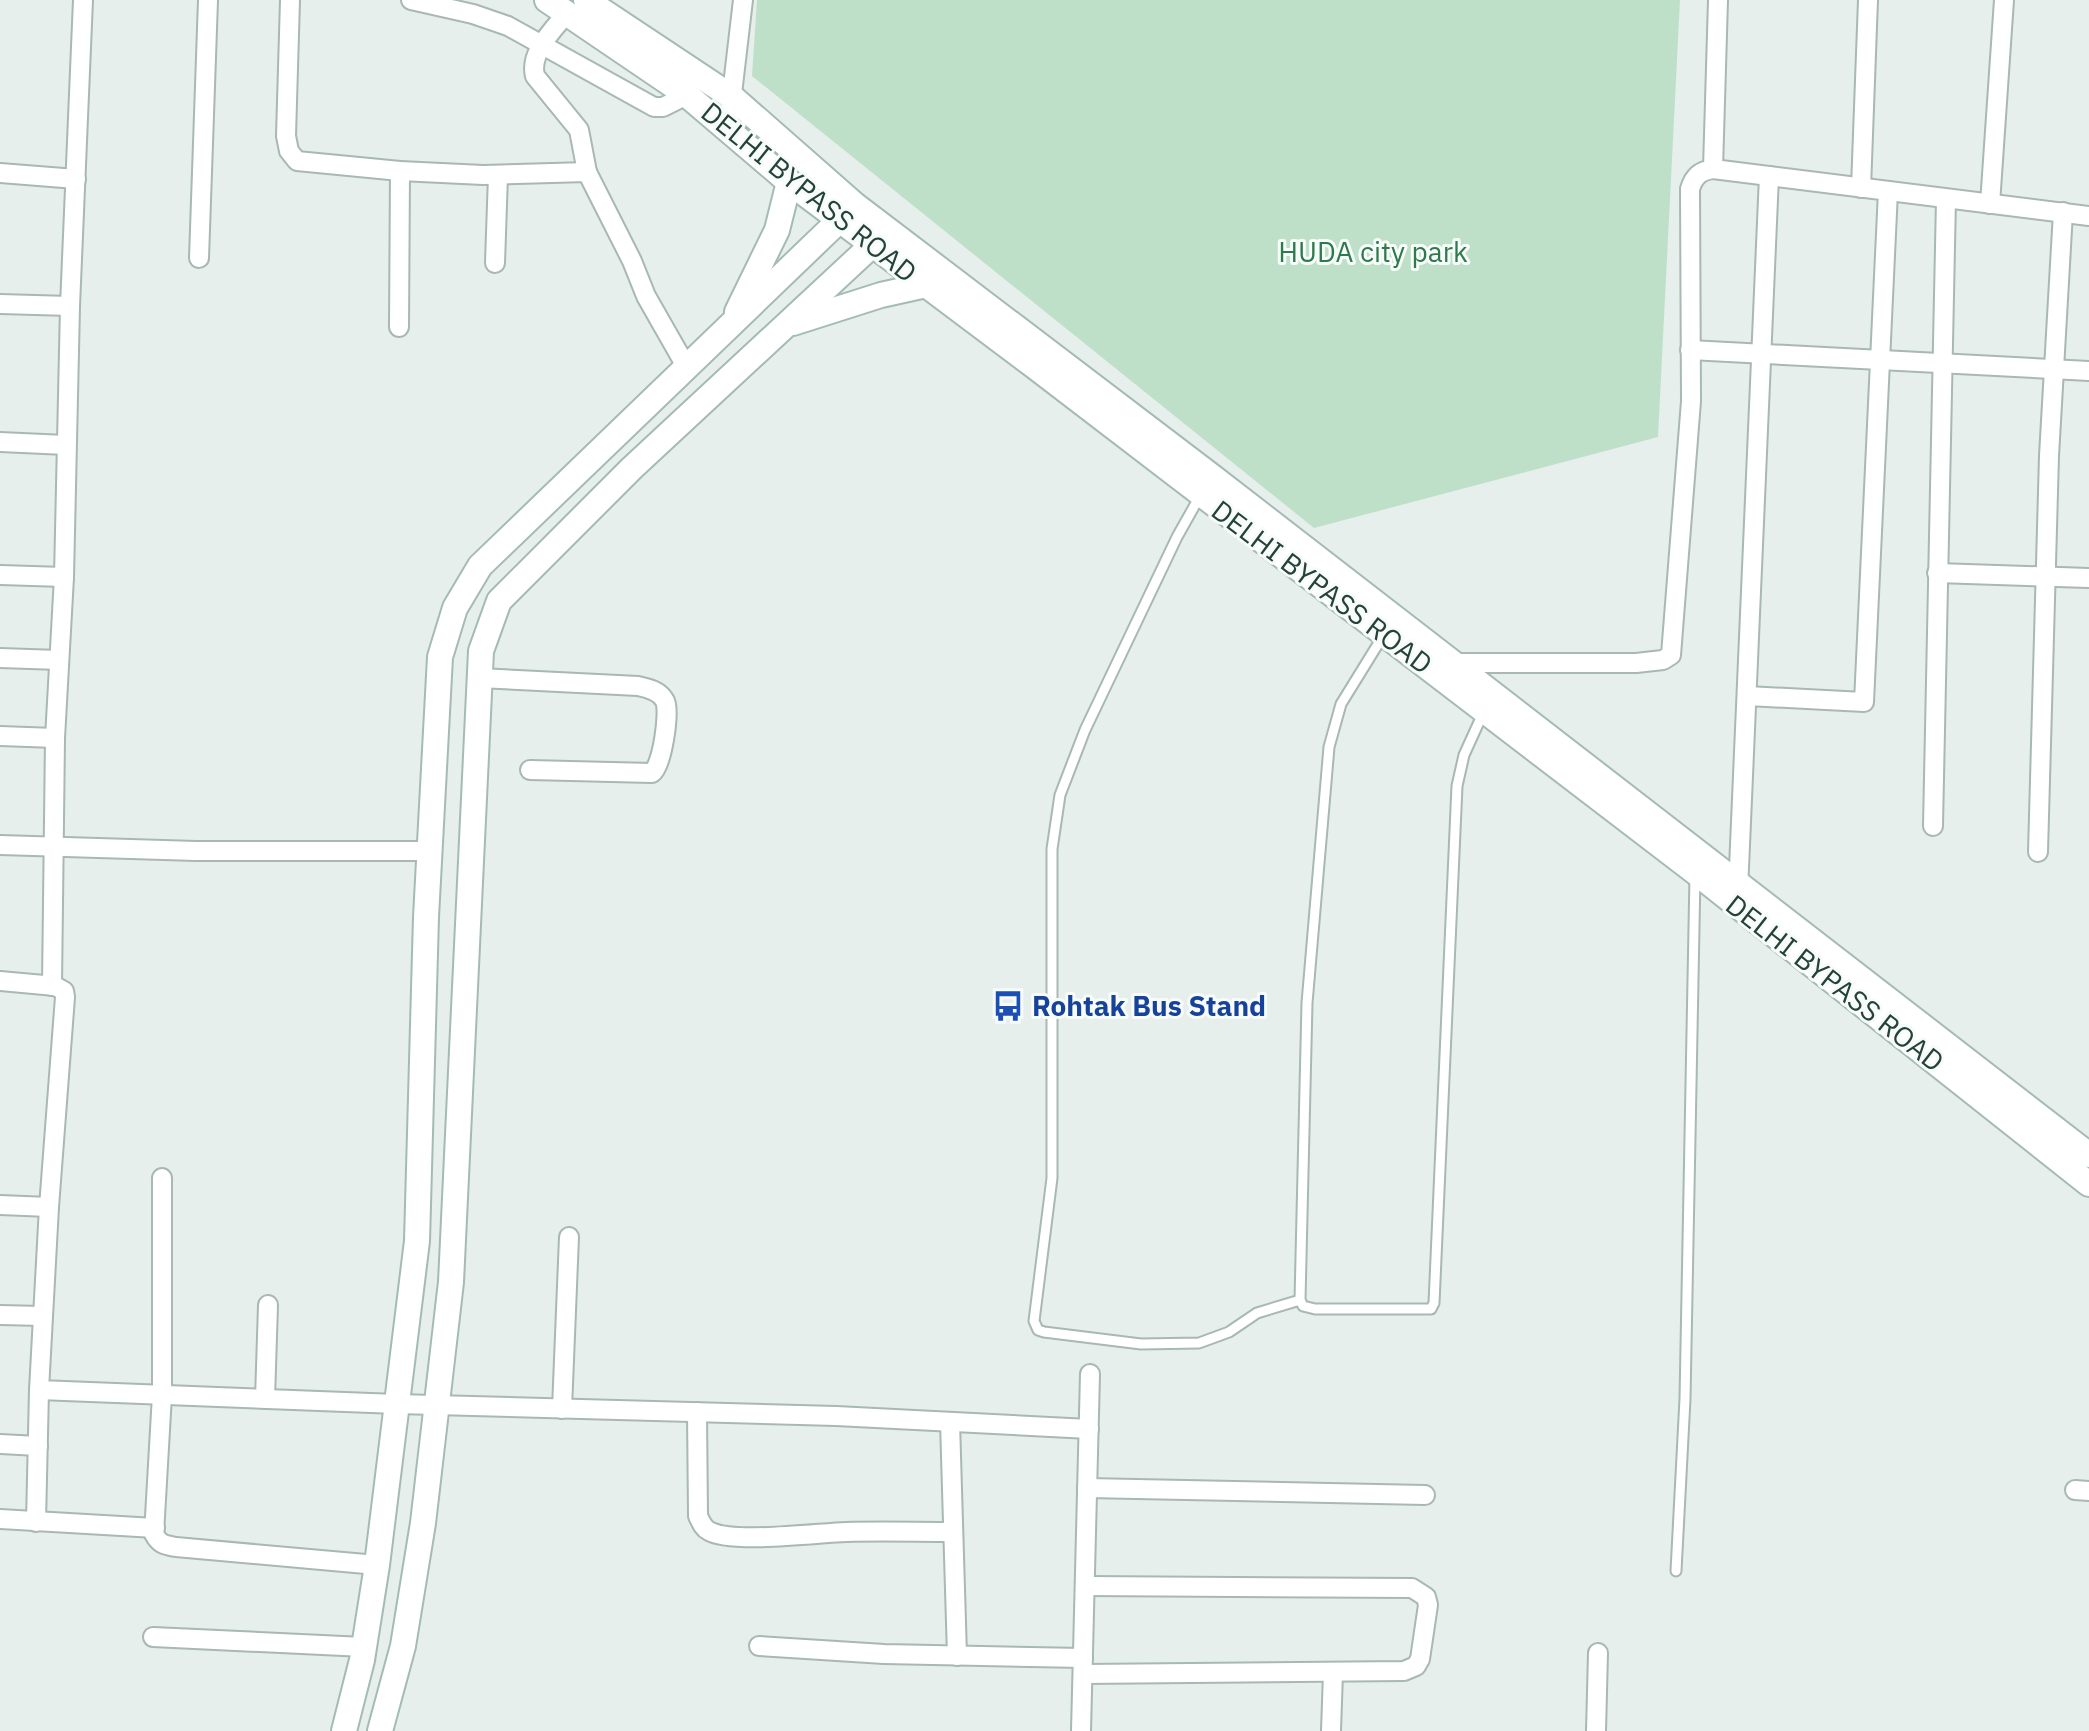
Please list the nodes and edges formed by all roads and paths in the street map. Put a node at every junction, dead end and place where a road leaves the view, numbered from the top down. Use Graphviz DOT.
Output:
graph roads {
  1 [pos="83,0"];
  2 [pos="208,0"];
  3 [pos="290,0"];
  4 [pos="411,0"];
  5 [pos="743,0"];
  6 [pos="1718,0"];
  7 [pos="1868,0"];
  8 [pos="2004,0"];
  9 [pos="567,5"];
  10 [pos="542,45"];
  11 [pos="687,95"];
  12 [pos="732,97"];
  13 [pos="728,128"];
  14 [pos="1713,169"];
  15 [pos="400,171"];
  16 [pos="587,172"];
  17 [pos="0,173"];
  18 [pos="498,175"];
  19 [pos="1769,176"];
  20 [pos="76,179"];
  21 [pos="789,182"];
  22 [pos="1861,188"];
  23 [pos="1888,191"];
  24 [pos="1946,199"];
  25 [pos="1990,204"];
  26 [pos="2063,212"];
  27 [pos="848,213"];
  28 [pos="2089,216"];
  29 [pos="880,237"];
  30 [pos="199,258"];
  31 [pos="495,263"];
  32 [pos="926,285"];
  33 [pos="0,304"];
  34 [pos="70,306"];
  35 [pos="731,325"];
  36 [pos="785,325"];
  37 [pos="399,327"];
  38 [pos="1690,350"];
  39 [pos="1762,354"];
  40 [pos="1880,361"];
  41 [pos="1942,364"];
  42 [pos="687,368"];
  43 [pos="2054,370"];
  44 [pos="2089,371"];
  45 [pos="0,442"];
  46 [pos="66,445"];
  47 [pos="1205,485"];
  48 [pos="1937,573"];
  49 [pos="0,575"];
  50 [pos="2047,576"];
  51 [pos="64,577"];
  52 [pos="2089,578"];
  53 [pos="1390,627"];
  54 [pos="0,658"];
  55 [pos="59,660"];
  56 [pos="1455,663"];
  57 [pos="479,678"];
  58 [pos="1747,696"];
  59 [pos="1490,703"];
  60 [pos="0,736"];
  61 [pos="55,738"];
  62 [pos="530,770"];
  63 [pos="1933,826"];
  64 [pos="0,845"];
  65 [pos="54,847"];
  66 [pos="430,851"];
  67 [pos="2038,852"];
  68 [pos="1696,861"];
  69 [pos="1738,894"];
  70 [pos="0,981"];
  71 [pos="52,986"];
  72 [pos="2089,1155"];
  73 [pos="162,1178"];
  74 [pos="2089,1184"];
  75 [pos="0,1205"];
  76 [pos="49,1207"];
  77 [pos="569,1237"];
  78 [pos="1300,1300"];
  79 [pos="268,1305"];
  80 [pos="0,1315"];
  81 [pos="42,1316"];
  82 [pos="1090,1374"];
  83 [pos="39,1390"];
  84 [pos="162,1395"];
  85 [pos="265,1399"];
  86 [pos="397,1404"];
  87 [pos="437,1404"];
  88 [pos="562,1409"];
  89 [pos="697,1412"];
  90 [pos="950,1422"];
  91 [pos="1089,1429"];
  92 [pos="0,1444"];
  93 [pos="38,1446"];
  94 [pos="1087,1488"];
  95 [pos="1425,1495"];
  96 [pos="0,1519"];
  97 [pos="36,1522"];
  98 [pos="155,1528"];
  99 [pos="953,1532"];
  100 [pos="377,1565"];
  101 [pos="1676,1571"];
  102 [pos="1085,1586"];
  103 [pos="153,1637"];
  104 [pos="759,1646"];
  105 [pos="364,1647"];
  106 [pos="1598,1653"];
  107 [pos="957,1656"];
  108 [pos="1083,1666"];
  109 [pos="1333,1673"];
  110 [pos="344,1731"];
  111 [pos="380,1731"];
  112 [pos="1081,1731"];
  113 [pos="1331,1731"];
  114 [pos="1596,1731"];
  1 -- 20 [label="street"];
  2 -- 30 [label="street"];
  3 -- 15 [label="street"];
  4 -- 10 [label="street"];
  5 -- 12 [label="street"];
  6 -- 14 [label="street"];
  7 -- 22 [label="street"];
  8 -- 25 [label="street"];
  9 -- 10 [label="street"];
  9 -- 11 [label="main road, DELHI BYPASS ROAD"];
  9 -- 12 [label="main road, DELHI BYPASS ROAD"];
  10 -- 11 [label="street"];
  10 -- 16 [label="street"];
  11 -- 13 [label="main road, DELHI BYPASS ROAD"];
  12 -- 13 [label="street"];
  12 -- 27 [label="main road, DELHI BYPASS ROAD"];
  13 -- 21 [label="main road, DELHI BYPASS ROAD"];
  14 -- 19 [label="street"];
  14 -- 38 [label="street"];
  15 -- 18 [label="street"];
  15 -- 37 [label="street"];
  16 -- 18 [label="street"];
  16 -- 42 [label="street"];
  17 -- 20 [label="street"];
  18 -- 31 [label="street"];
  19 -- 22 [label="street"];
  19 -- 39 [label="street"];
  20 -- 34 [label="street"];
  21 -- 27 [label="main road, DELHI BYPASS ROAD"];
  21 -- 35 [label="main road"];
  22 -- 23 [label="street"];
  23 -- 24 [label="street"];
  23 -- 40 [label="street"];
  24 -- 25 [label="street"];
  24 -- 41 [label="street"];
  25 -- 26 [label="street"];
  26 -- 28 [label="street"];
  26 -- 43 [label="street"];
  27 -- 29 [label="main road, DELHI BYPASS ROAD"];
  27 -- 35 [label="main road"];
  29 -- 32 [label="main road, DELHI BYPASS ROAD"];
  29 -- 36 [label="main road"];
  29 -- 47 [label="main road, DELHI BYPASS ROAD"];
  32 -- 36 [label="main road"];
  32 -- 47 [label="main road, DELHI BYPASS ROAD"];
  33 -- 34 [label="street"];
  34 -- 46 [label="street"];
  35 -- 42 [label="main road"];
  36 -- 57 [label="main road"];
  38 -- 39 [label="street"];
  38 -- 56 [label="street"];
  39 -- 40 [label="street"];
  39 -- 58 [label="street"];
  40 -- 41 [label="street"];
  40 -- 58 [label="street"];
  41 -- 43 [label="street"];
  41 -- 48 [label="street"];
  42 -- 66 [label="main road"];
  43 -- 44 [label="street"];
  43 -- 50 [label="street"];
  45 -- 46 [label="street"];
  46 -- 51 [label="street"];
  47 -- 53 [label="main road, DELHI BYPASS ROAD"];
  47 -- 78 [label="lane"];
  48 -- 50 [label="street"];
  48 -- 63 [label="street"];
  49 -- 51 [label="street"];
  50 -- 52 [label="street"];
  50 -- 67 [label="street"];
  51 -- 55 [label="street"];
  53 -- 56 [label="main road, DELHI BYPASS ROAD"];
  53 -- 59 [label="main road, DELHI BYPASS ROAD"];
  53 -- 78 [label="lane"];
  54 -- 55 [label="street"];
  55 -- 61 [label="street"];
  56 -- 59 [label="main road, DELHI BYPASS ROAD"];
  57 -- 62 [label="street"];
  57 -- 87 [label="main road"];
  58 -- 69 [label="street"];
  59 -- 68 [label="main road, DELHI BYPASS ROAD"];
  59 -- 78 [label="lane"];
  60 -- 61 [label="street"];
  61 -- 65 [label="street"];
  64 -- 65 [label="street"];
  65 -- 66 [label="street"];
  65 -- 71 [label="street"];
  66 -- 86 [label="main road"];
  68 -- 69 [label="main road, DELHI BYPASS ROAD"];
  68 -- 101 [label="lane"];
  69 -- 72 [label="main road, DELHI BYPASS ROAD"];
  69 -- 74 [label="main road, DELHI BYPASS ROAD"];
  70 -- 71 [label="street"];
  71 -- 76 [label="street"];
  73 -- 84 [label="street"];
  75 -- 76 [label="street"];
  76 -- 81 [label="street"];
  77 -- 88 [label="street"];
  79 -- 85 [label="street"];
  80 -- 81 [label="street"];
  81 -- 83 [label="street"];
  82 -- 91 [label="street"];
  83 -- 84 [label="street"];
  83 -- 93 [label="street"];
  84 -- 85 [label="street"];
  84 -- 98 [label="street"];
  85 -- 86 [label="street"];
  86 -- 87 [label="street"];
  86 -- 100 [label="main road"];
  87 -- 88 [label="street"];
  87 -- 111 [label="main road"];
  88 -- 89 [label="street"];
  89 -- 90 [label="street"];
  89 -- 99 [label="street"];
  90 -- 91 [label="street"];
  90 -- 99 [label="street"];
  91 -- 94 [label="street"];
  92 -- 93 [label="street"];
  93 -- 97 [label="street"];
  94 -- 95 [label="street"];
  94 -- 102 [label="street"];
  96 -- 97 [label="street"];
  97 -- 98 [label="street"];
  98 -- 100 [label="street"];
  99 -- 107 [label="street"];
  100 -- 105 [label="main road"];
  102 -- 108 [label="street"];
  102 -- 109 [label="street"];
  103 -- 105 [label="street"];
  104 -- 107 [label="street"];
  105 -- 110 [label="main road"];
  106 -- 114 [label="street"];
  107 -- 108 [label="street"];
  108 -- 109 [label="street"];
  108 -- 112 [label="street"];
  109 -- 113 [label="street"];
}
